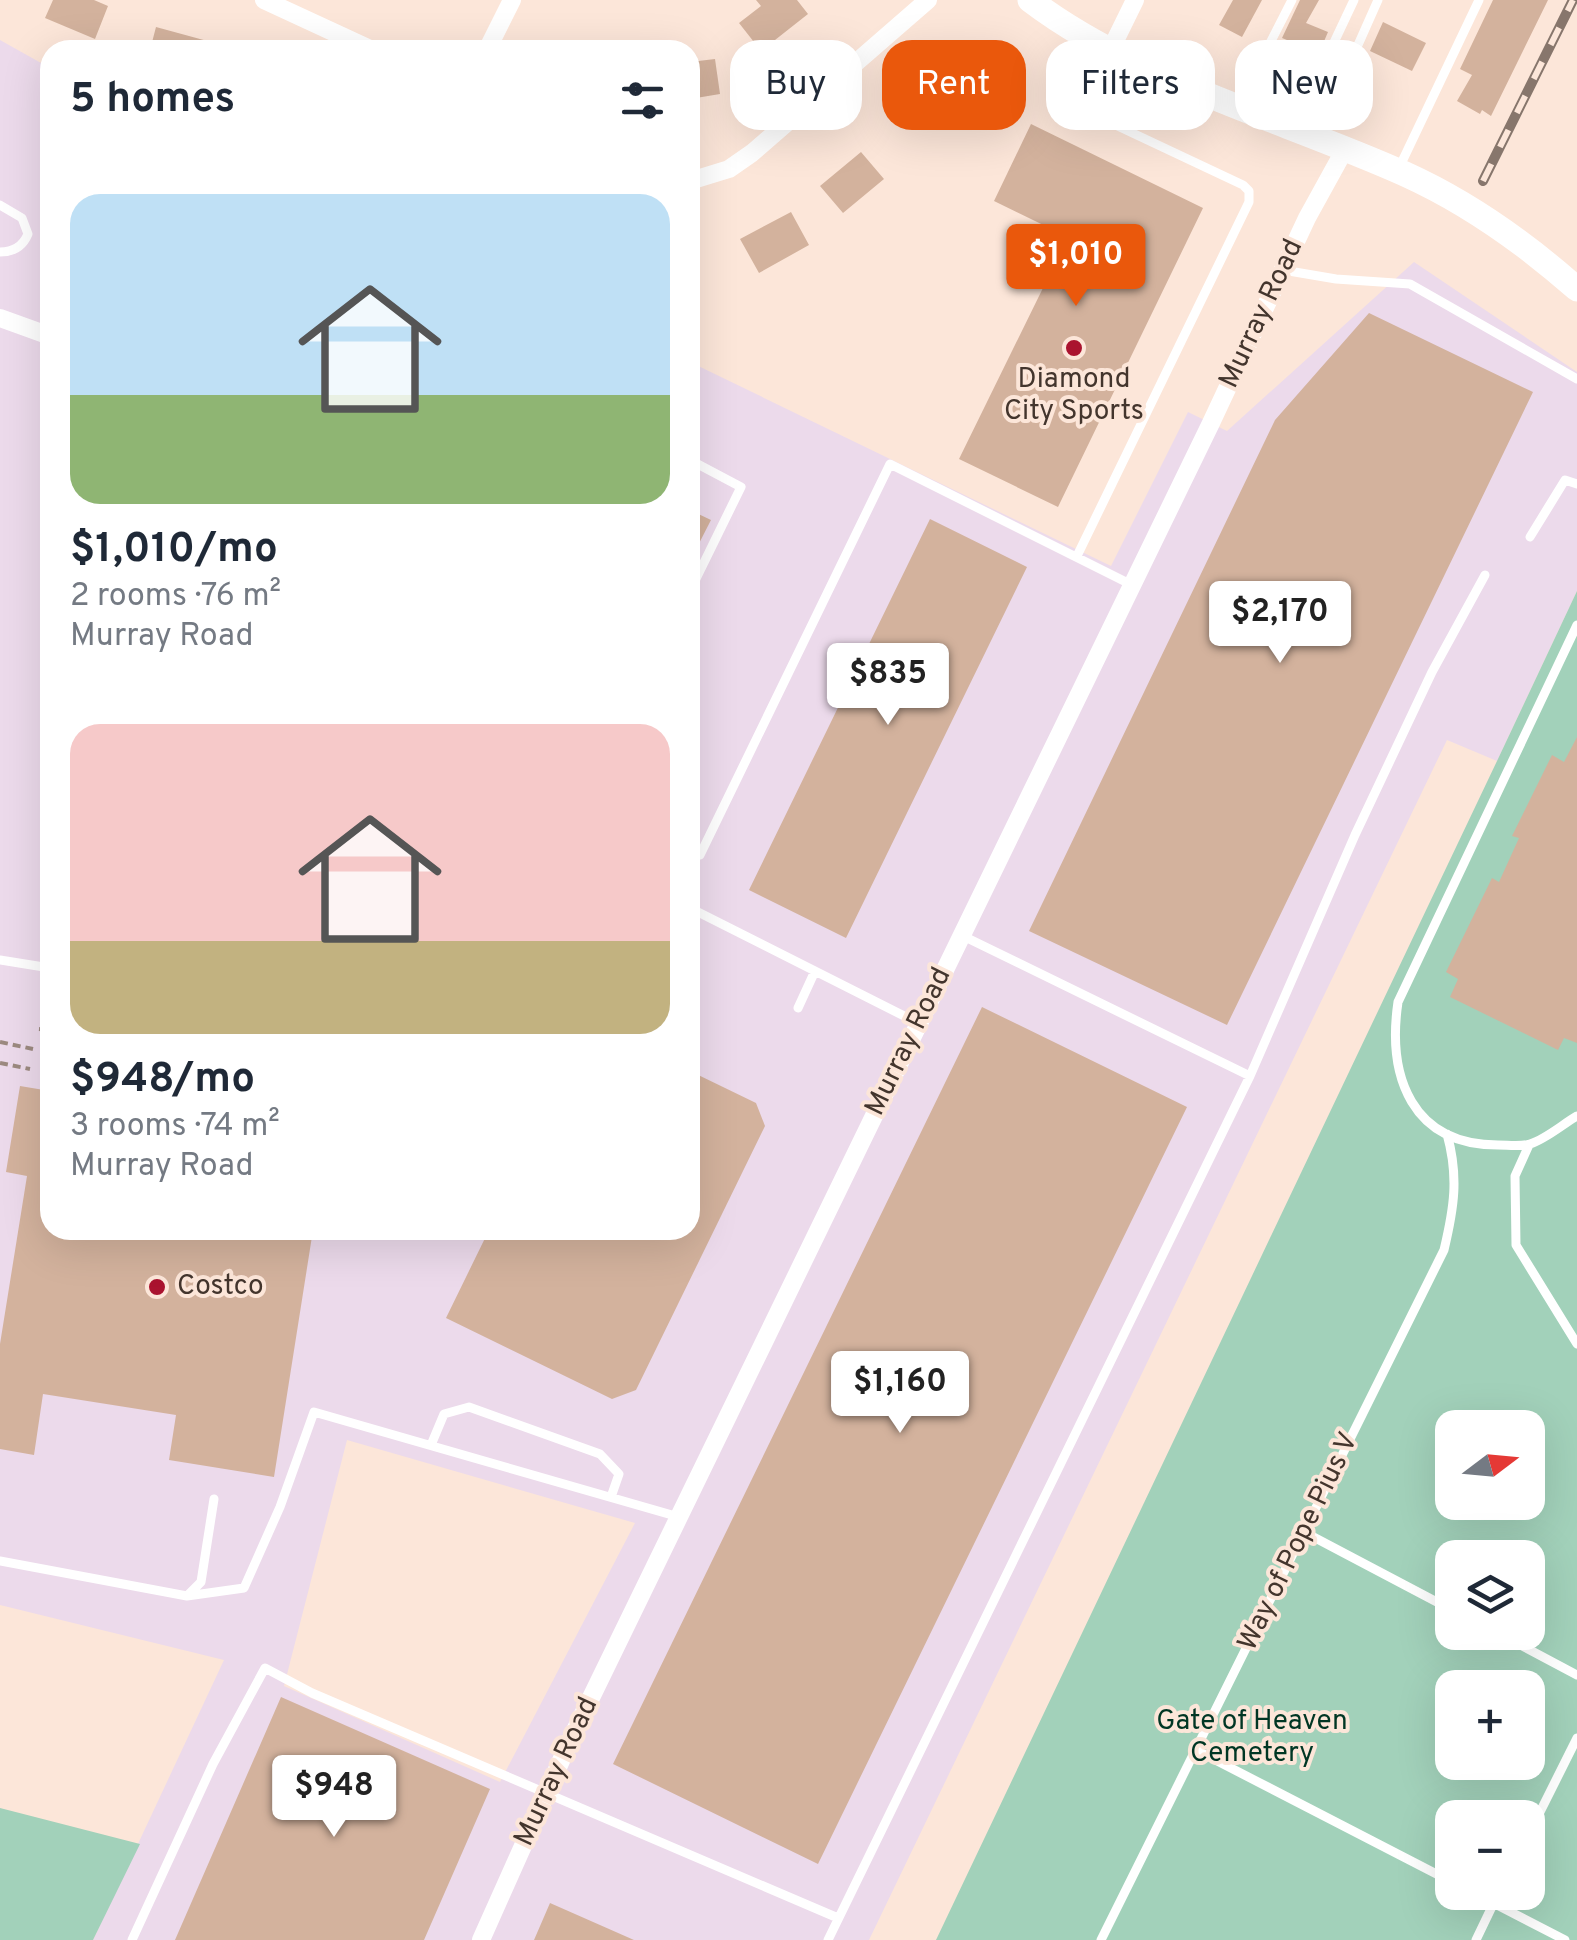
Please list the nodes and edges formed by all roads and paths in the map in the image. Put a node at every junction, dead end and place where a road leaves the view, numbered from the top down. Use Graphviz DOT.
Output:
graph roads {
  1 [pos="264,0"];
  2 [pos="512,0"];
  3 [pos="928,0"];
  4 [pos="1030,0"];
  5 [pos="1135,0"];
  6 [pos="1292,0"];
  7 [pos="1354,0"];
  8 [pos="1378,0"];
  9 [pos="1479,0"];
  10 [pos="350,40"];
  11 [pos="492,40"];
  12 [pos="1096,40"];
  13 [pos="1115,40"];
  14 [pos="1271,40"];
  15 [pos="1126,130"];
  16 [pos="1298,130"];
  17 [pos="1305,133"];
  18 [pos="1345,149"];
  19 [pos="1398,171"];
  20 [pos="700,178"];
  21 [pos="0,205"];
  22 [pos="0,252"];
  23 [pos="1283,270"];
  24 [pos="1577,289"];
  25 [pos="0,318"];
  26 [pos="40,332"];
  27 [pos="1577,378"];
  28 [pos="700,465"];
  29 [pos="1577,484"];
  30 [pos="1530,537"];
  31 [pos="1077,556"];
  32 [pos="700,571"];
  33 [pos="1485,575"];
  34 [pos="1132,585"];
  35 [pos="1577,625"];
  36 [pos="700,856"];
  37 [pos="700,913"];
  38 [pos="960,935"];
  39 [pos="0,960"];
  40 [pos="40,966"];
  41 [pos="815,971"];
  42 [pos="798,1008"];
  43 [pos="918,1022"];
  44 [pos="0,1042"];
  45 [pos="33,1049"];
  46 [pos="0,1063"];
  47 [pos="30,1069"];
  48 [pos="1250,1076"];
  49 [pos="1577,1116"];
  50 [pos="1448,1134"];
  51 [pos="1529,1145"];
  52 [pos="1577,1344"];
  53 [pos="431,1446"];
  54 [pos="611,1497"];
  55 [pos="214,1500"];
  56 [pos="679,1517"];
  57 [pos="1304,1532"];
  58 [pos="0,1562"];
  59 [pos="187,1596"];
  60 [pos="1435,1601"];
  61 [pos="1530,1650"];
  62 [pos="1577,1675"];
  63 [pos="1577,1738"];
  64 [pos="1196,1750"];
  65 [pos="546,1794"];
  66 [pos="1545,1802"];
  67 [pos="1435,1873"];
  68 [pos="1491,1910"];
  69 [pos="1506,1910"];
  70 [pos="838,1918"];
  71 [pos="132,1940"];
  72 [pos="481,1940"];
  73 [pos="828,1940"];
  74 [pos="1102,1940"];
  75 [pos="1476,1940"];
  76 [pos="1565,1940"];
  1 -- 10 [label="street"];
  2 -- 11 [label="street"];
  3 -- 20 [label="street"];
  4 -- 12 [label="main road"];
  5 -- 13 [label="street"];
  6 -- 14 [label="lane"];
  7 -- 17 [label="lane"];
  8 -- 17 [label="lane"];
  9 -- 19 [label="lane"];
  15 -- 31 [label="lane"];
  16 -- 17 [label="main road"];
  17 -- 18 [label="main road"];
  18 -- 19 [label="main road"];
  18 -- 23 [label="street, Murray Road"];
  19 -- 24 [label="main road"];
  21 -- 22 [label="lane"];
  23 -- 27 [label="lane"];
  23 -- 34 [label="street, Murray Road"];
  25 -- 26 [label="street"];
  28 -- 32 [label="lane"];
  29 -- 30 [label="lane"];
  31 -- 34 [label="lane"];
  31 -- 36 [label="lane"];
  33 -- 48 [label="lane"];
  34 -- 38 [label="street, Murray Road"];
  35 -- 50 [label="lane"];
  37 -- 41 [label="lane"];
  38 -- 43 [label="street, Murray Road"];
  38 -- 48 [label="lane"];
  39 -- 40 [label="lane"];
  41 -- 42 [label="lane"];
  41 -- 43 [label="lane"];
  43 -- 56 [label="street, Murray Road"];
  44 -- 45 [label="path"];
  46 -- 47 [label="path"];
  48 -- 70 [label="lane"];
  49 -- 51 [label="lane"];
  50 -- 51 [label="lane"];
  50 -- 57 [label="lane, Way of Pope Pius V"];
  51 -- 52 [label="lane"];
  53 -- 54 [label="lane"];
  53 -- 54 [label="lane"];
  53 -- 59 [label="lane"];
  54 -- 56 [label="lane"];
  55 -- 59 [label="lane"];
  56 -- 65 [label="street, Murray Road"];
  57 -- 60 [label="lane"];
  57 -- 64 [label="lane, Way of Pope Pius V"];
  58 -- 59 [label="lane"];
  61 -- 62 [label="lane"];
  63 -- 66 [label="lane"];
  64 -- 67 [label="lane"];
  64 -- 74 [label="lane, Way of Pope Pius V"];
  65 -- 70 [label="lane"];
  65 -- 71 [label="lane"];
  65 -- 72 [label="street, Murray Road"];
  68 -- 75 [label="lane"];
  69 -- 76 [label="lane"];
  70 -- 73 [label="lane"];
}
